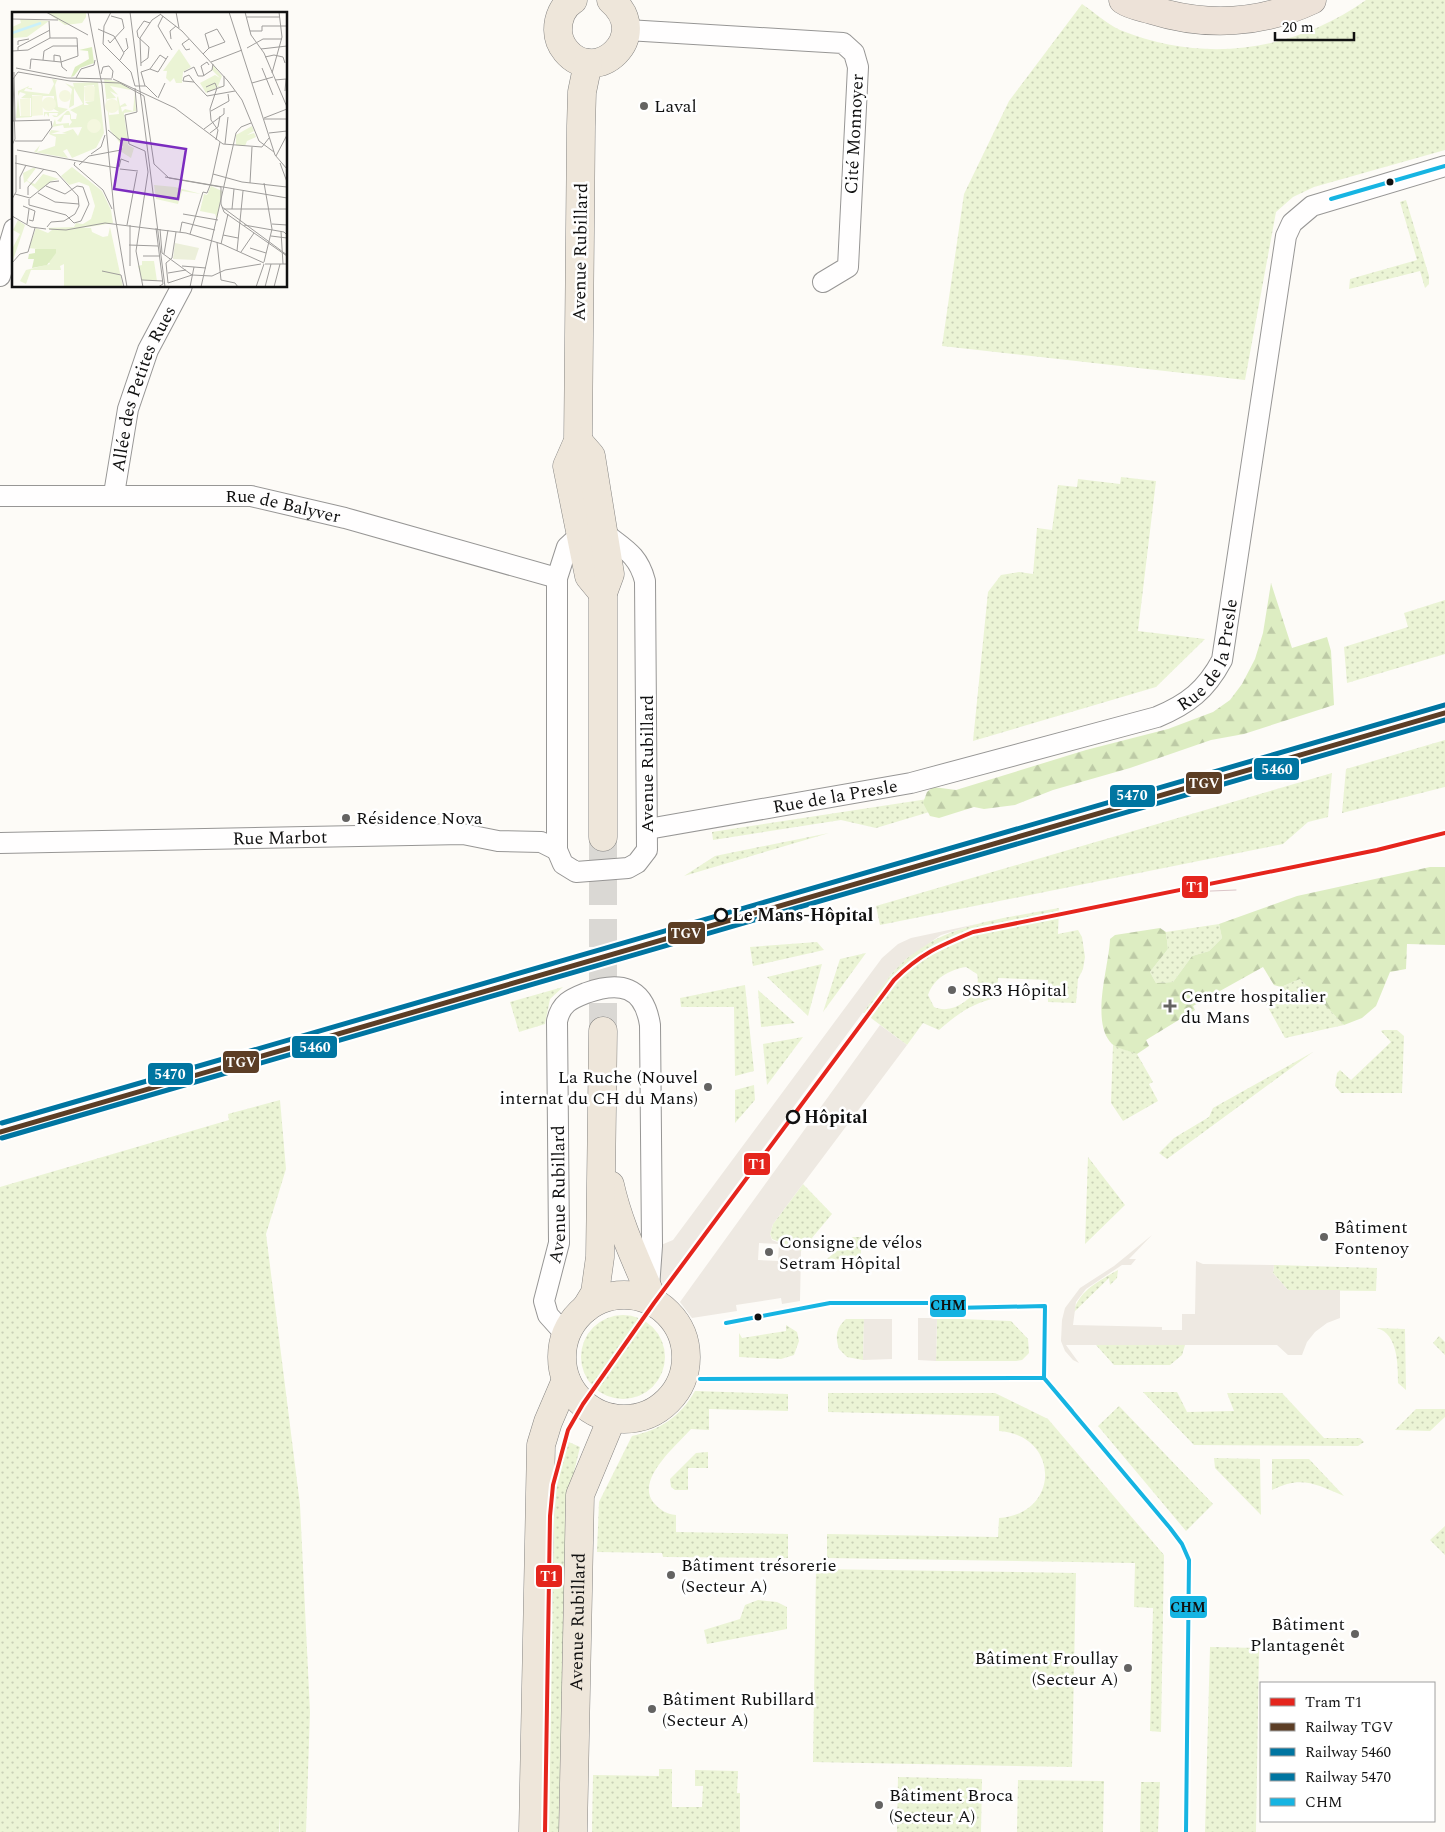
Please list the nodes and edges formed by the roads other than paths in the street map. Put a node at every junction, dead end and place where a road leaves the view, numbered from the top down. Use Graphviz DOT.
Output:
graph roads {
  1 [pos="573,0"];
  2 [pos="611,0"];
  3 [pos="1123,0"];
  4 [pos="1312,0"];
  5 [pos="627,30"];
  6 [pos="588,63"];
  7 [pos="1445,166"];
  8 [pos="12,236"];
  9 [pos="0,276"];
  10 [pos="823,282"];
  11 [pos="181,288"];
  12 [pos="114,494"];
  13 [pos="0,496"];
  14 [pos="592,533"];
  15 [pos="557,578"];
  16 [pos="648,829"];
  17 [pos="603,837"];
  18 [pos="0,843"];
  19 [pos="557,850"];
  20 [pos="603,1031"];
  21 [pos="602,1149"];
  22 [pos="651,1297"];
  23 [pos="586,1308"];
  24 [pos="566,1334"];
  25 [pos="566,1380"];
  26 [pos="612,1418"];
  27 [pos="533,1832"];
  28 [pos="573,1832"];
  1 -- 6 [label="main road"];
  2 -- 5 [label="main road"];
  3 -- 4 [label="highway"];
  5 -- 6 [label="main road"];
  5 -- 10 [label="street, Cité Monnoyer"];
  6 -- 14 [label="main road, Avenue Rubillard"];
  7 -- 16 [label="street, Rue de la Presle"];
  8 -- 9 [label="street"];
  11 -- 12 [label="street, Allée des Petites Rues"];
  12 -- 13 [label="street, Rue de Balyver"];
  12 -- 15 [label="street, Rue de Balyver"];
  14 -- 15 [label="street"];
  14 -- 16 [label="street, Avenue Rubillard"];
  14 -- 17 [label="main road, Avenue Rubillard"];
  15 -- 19 [label="street"];
  16 -- 19 [label="street, Avenue Rubillard"];
  18 -- 19 [label="street, Rue Marbot"];
  20 -- 21 [label="main road"];
  21 -- 22 [label="main road"];
  21 -- 23 [label="main road"];
  22 -- 23 [label="main road"];
  22 -- 24 [label="street, Avenue Rubillard"];
  22 -- 26 [label="main road"];
  23 -- 24 [label="main road"];
  24 -- 25 [label="main road"];
  25 -- 26 [label="main road"];
  25 -- 27 [label="main road"];
  26 -- 28 [label="main road, Avenue Rubillard"];
}
